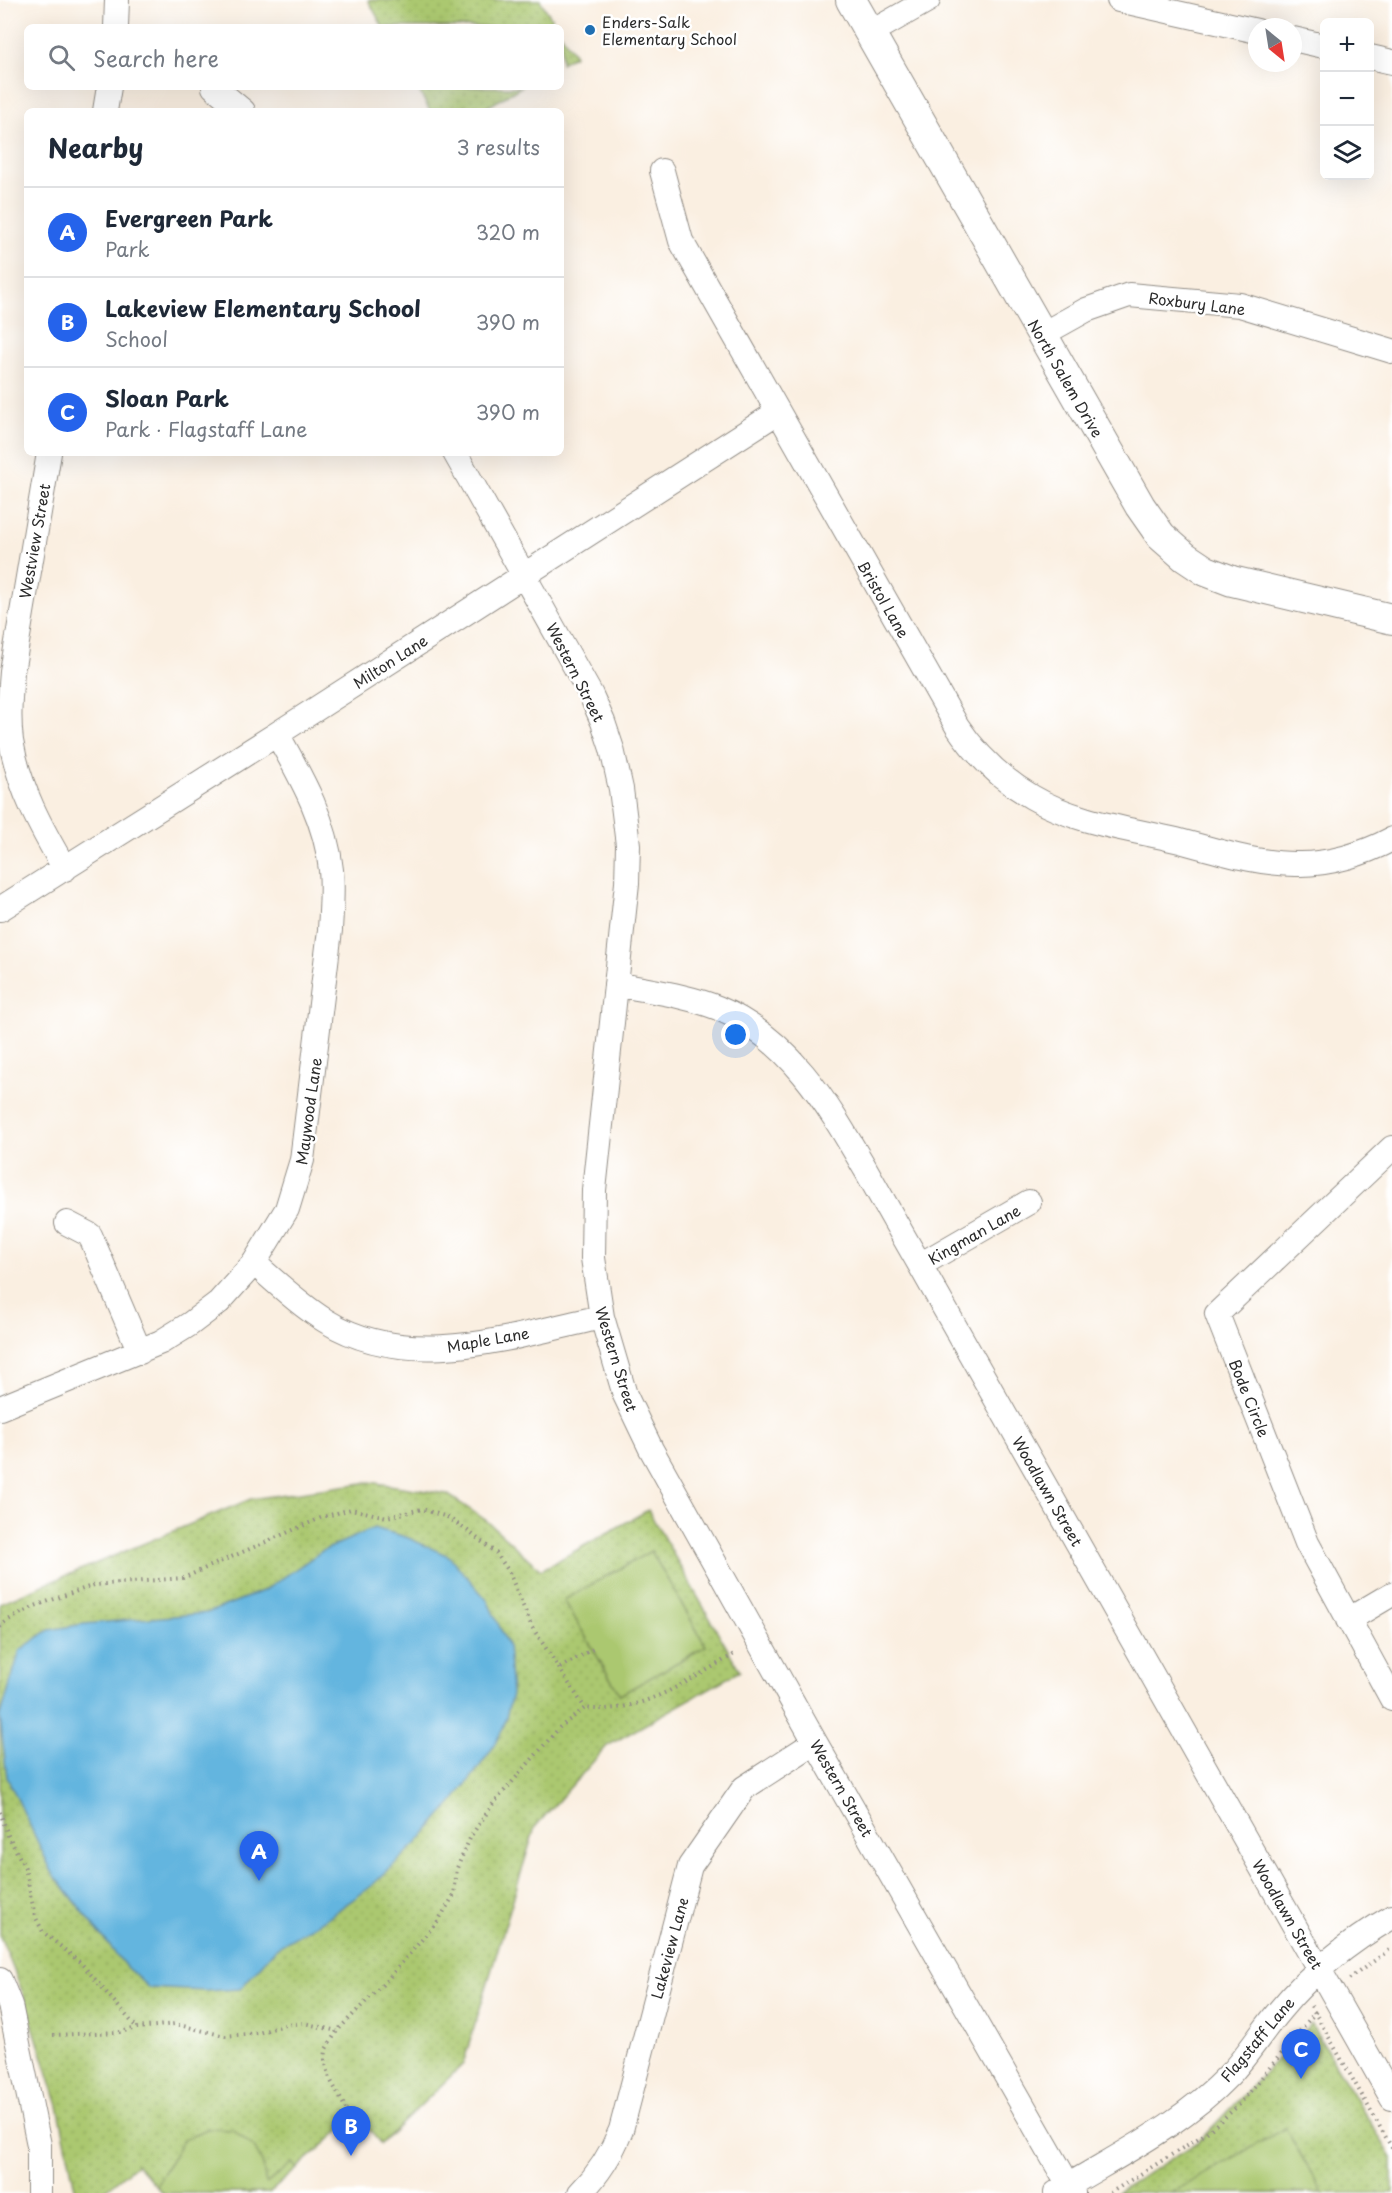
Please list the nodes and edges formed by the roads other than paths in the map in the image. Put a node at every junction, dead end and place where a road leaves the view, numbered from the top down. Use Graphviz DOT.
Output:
graph roads {
  1 [pos="117,0"];
  2 [pos="851,0"];
  3 [pos="928,0"];
  4 [pos="1119,0"];
  5 [pos="1191,8"];
  6 [pos="116,24"];
  7 [pos="1248,28"];
  8 [pos="870,33"];
  9 [pos="1302,41"];
  10 [pos="1320,45"];
  11 [pos="1374,58"];
  12 [pos="1392,62"];
  13 [pos="108,90"];
  14 [pos="218,90"];
  15 [pos="106,108"];
  16 [pos="239,108"];
  17 [pos="662,171"];
  18 [pos="1041,335"];
  19 [pos="1392,351"];
  20 [pos="778,412"];
  21 [pos="49,456"];
  22 [pos="457,456"];
  23 [pos="525,574"];
  24 [pos="1392,619"];
  25 [pos="277,734"];
  26 [pos="1392,839"];
  27 [pos="65,868"];
  28 [pos="0,909"];
  29 [pos="616,984"];
  30 [pos="1392,1148"];
  31 [pos="1029,1202"];
  32 [pos="67,1223"];
  33 [pos="254,1263"];
  34 [pos="920,1265"];
  35 [pos="602,1317"];
  36 [pos="140,1352"];
  37 [pos="0,1408"];
  38 [pos="1392,1594"];
  39 [pos="1348,1620"];
  40 [pos="1392,1699"];
  41 [pos="815,1742"];
  42 [pos="1392,1917"];
  43 [pos="1318,1968"];
  44 [pos="0,1980"];
  45 [pos="1392,2098"];
  46 [pos="1066,2190"];
  47 [pos="39,2193"];
  48 [pos="580,2193"];
  1 -- 6 [label="street"];
  2 -- 8 [label="street, North Salem Drive"];
  3 -- 8 [label="street"];
  4 -- 5 [label="street"];
  5 -- 7 [label="street"];
  8 -- 18 [label="street, North Salem Drive"];
  9 -- 10 [label="street"];
  11 -- 12 [label="street"];
  13 -- 15 [label="street"];
  14 -- 16 [label="street"];
  17 -- 20 [label="street, Bristol Lane"];
  18 -- 19 [label="street, Roxbury Lane"];
  18 -- 24 [label="street, North Salem Drive"];
  20 -- 23 [label="street, Milton Lane"];
  20 -- 26 [label="street, Bristol Lane"];
  21 -- 27 [label="street, Westview Street"];
  22 -- 23 [label="street, Western Street"];
  23 -- 25 [label="street, Milton Lane"];
  23 -- 29 [label="street, Western Street"];
  25 -- 27 [label="street, Milton Lane"];
  25 -- 33 [label="street, Maywood Lane"];
  27 -- 28 [label="street, Milton Lane"];
  29 -- 34 [label="street, Woodlawn Street"];
  29 -- 35 [label="street, Western Street"];
  30 -- 39 [label="street, Bode Circle"];
  31 -- 34 [label="street, Kingman Lane"];
  32 -- 36 [label="street"];
  33 -- 35 [label="street, Maple Lane"];
  33 -- 36 [label="street, Maywood Lane"];
  34 -- 43 [label="street, Woodlawn Street"];
  35 -- 41 [label="street, Western Street"];
  36 -- 37 [label="street, Maywood Lane"];
  38 -- 39 [label="street"];
  39 -- 40 [label="street, Bode Circle"];
  41 -- 46 [label="street, Western Street"];
  41 -- 48 [label="street, Lakeview Lane"];
  42 -- 43 [label="street, Flagstaff Lane"];
  43 -- 45 [label="street, Woodlawn Street"];
  43 -- 46 [label="street, Flagstaff Lane"];
  44 -- 47 [label="street"];
}
